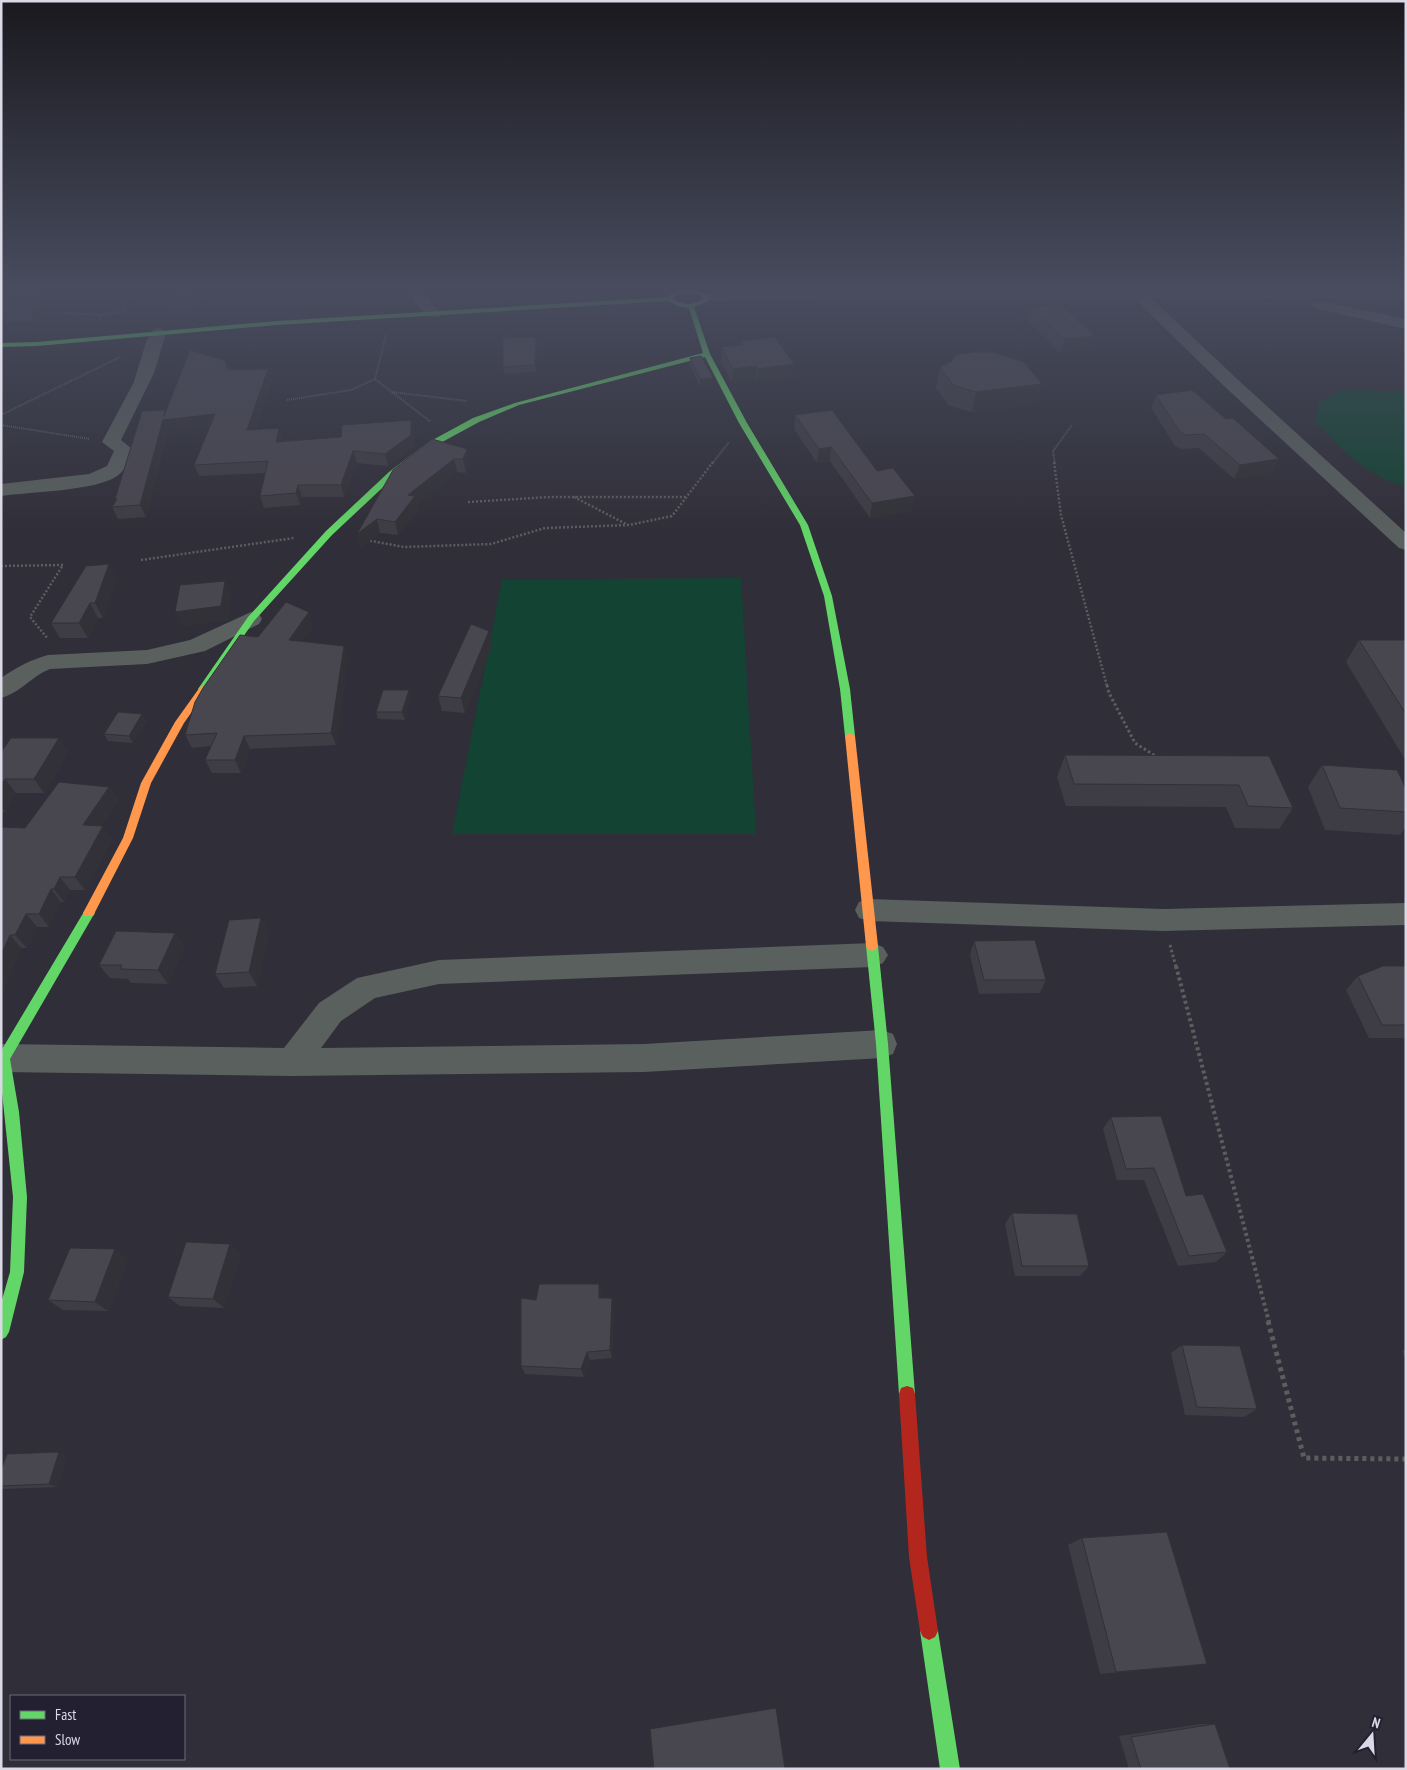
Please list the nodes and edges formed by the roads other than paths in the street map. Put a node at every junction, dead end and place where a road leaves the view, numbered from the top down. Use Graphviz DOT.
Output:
graph roads {
  1 [pos="147,370"];
  2 [pos="647,370"];
  3 [pos="714,370"];
  4 [pos="1219,370"];
  5 [pos="1,490"];
  6 [pos="1406,544"];
  7 [pos="251,619"];
  8 [pos="1,690"];
  9 [pos="869,910"];
  10 [pos="1406,914"];
  11 [pos="873,955"];
  12 [pos="882,1044"];
  13 [pos="2,1058"];
  14 [pos="292,1062"];
  15 [pos="1,1332"];
  16 [pos="950,1769"];
  1 -- 5 [label="street"];
  2 -- 7 [label="street"];
  3 -- 9 [label="street"];
  4 -- 6 [label="street"];
  7 -- 8 [label="street"];
  7 -- 13 [label="street"];
  9 -- 10 [label="street"];
  9 -- 11 [label="street"];
  11 -- 12 [label="street"];
  11 -- 14 [label="street"];
  12 -- 14 [label="street"];
  12 -- 16 [label="street"];
  13 -- 14 [label="street"];
  13 -- 15 [label="street"];
}
